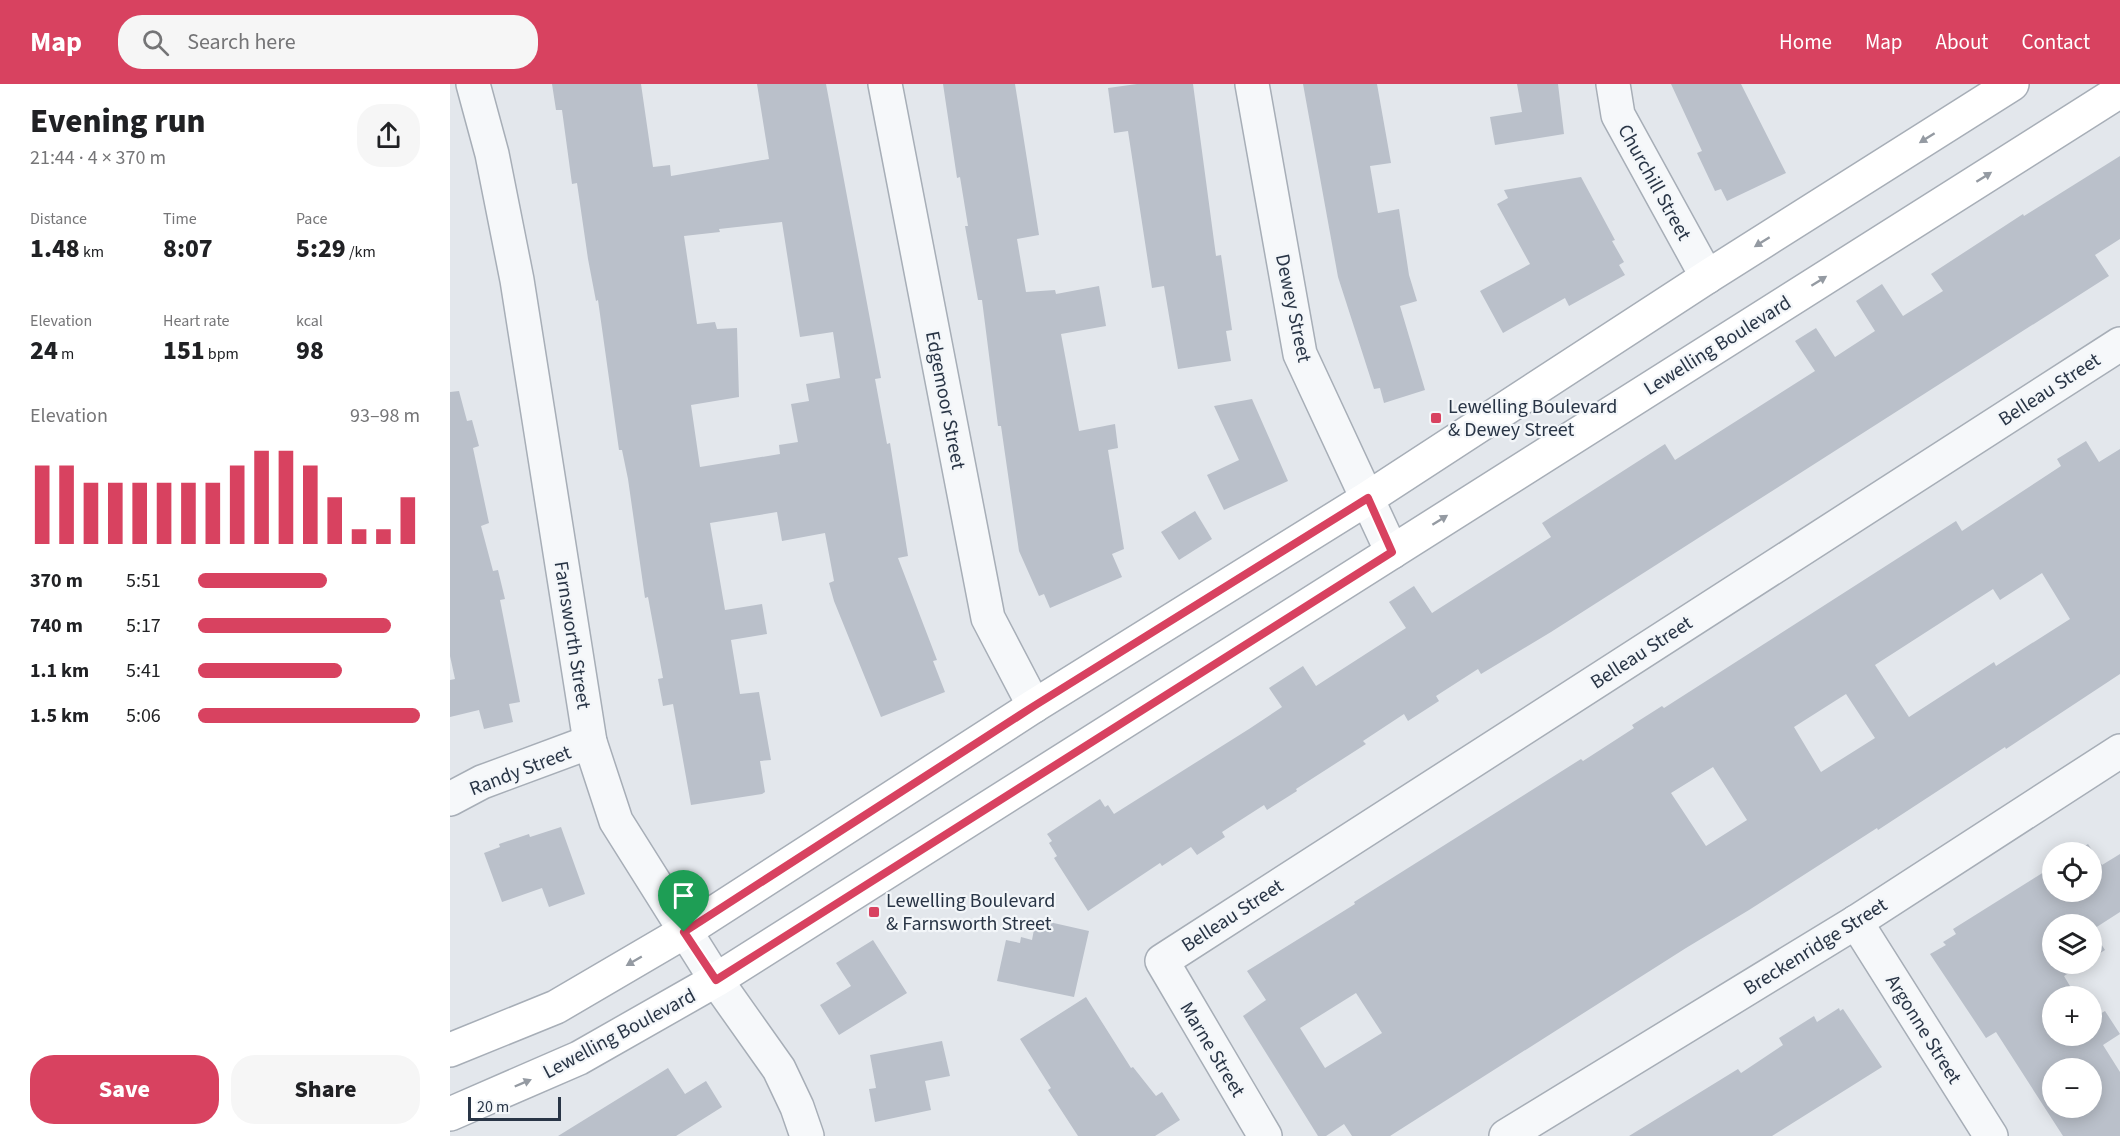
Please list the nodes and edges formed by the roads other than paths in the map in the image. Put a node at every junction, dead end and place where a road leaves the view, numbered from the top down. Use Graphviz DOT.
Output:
graph roads {
  1 [pos="473,84"];
  2 [pos="885,84"];
  3 [pos="1252,84"];
  4 [pos="1613,84"];
  5 [pos="2012,84"];
  6 [pos="2120,92"];
  7 [pos="1707,276"];
  8 [pos="2120,344"];
  9 [pos="1368,498"];
  10 [pos="1392,552"];
  11 [pos="1034,706"];
  12 [pos="590,742"];
  13 [pos="2120,751"];
  14 [pos="450,799"];
  15 [pos="1856,922"];
  16 [pos="684,932"];
  17 [pos="1161,961"];
  18 [pos="716,980"];
  19 [pos="450,1050"];
  20 [pos="450,1114"];
  21 [pos="807,1136"];
  22 [pos="1265,1136"];
  23 [pos="1506,1136"];
  24 [pos="1991,1136"];
  1 -- 12 [label="street, Farnsworth Street"];
  2 -- 11 [label="street, Edgemoor Street"];
  3 -- 9 [label="street, Dewey Street"];
  4 -- 7 [label="street, Churchill Street"];
  5 -- 7 [label="main road, one-way"];
  10 -- 6 [label="main road, Lewelling Boulevard, one-way"];
  7 -- 9 [label="main road"];
  8 -- 17 [label="street, Belleau Street"];
  9 -- 10 [label="street, Dewey Street"];
  9 -- 11 [label="main road"];
  10 -- 18 [label="main road, Lewelling Boulevard"];
  11 -- 16 [label="main road"];
  12 -- 14 [label="street, Randy Street"];
  12 -- 16 [label="street, Farnsworth Street"];
  13 -- 15 [label="street, Breckenridge Street"];
  15 -- 23 [label="street, Breckenridge Street"];
  15 -- 24 [label="street, Argonne Street"];
  16 -- 18 [label="street, Farnsworth Street"];
  16 -- 19 [label="main road, one-way"];
  17 -- 22 [label="street, Marne Street"];
  20 -- 18 [label="main road, Lewelling Boulevard, one-way"];
  18 -- 21 [label="street, Farnsworth Street"];
}
